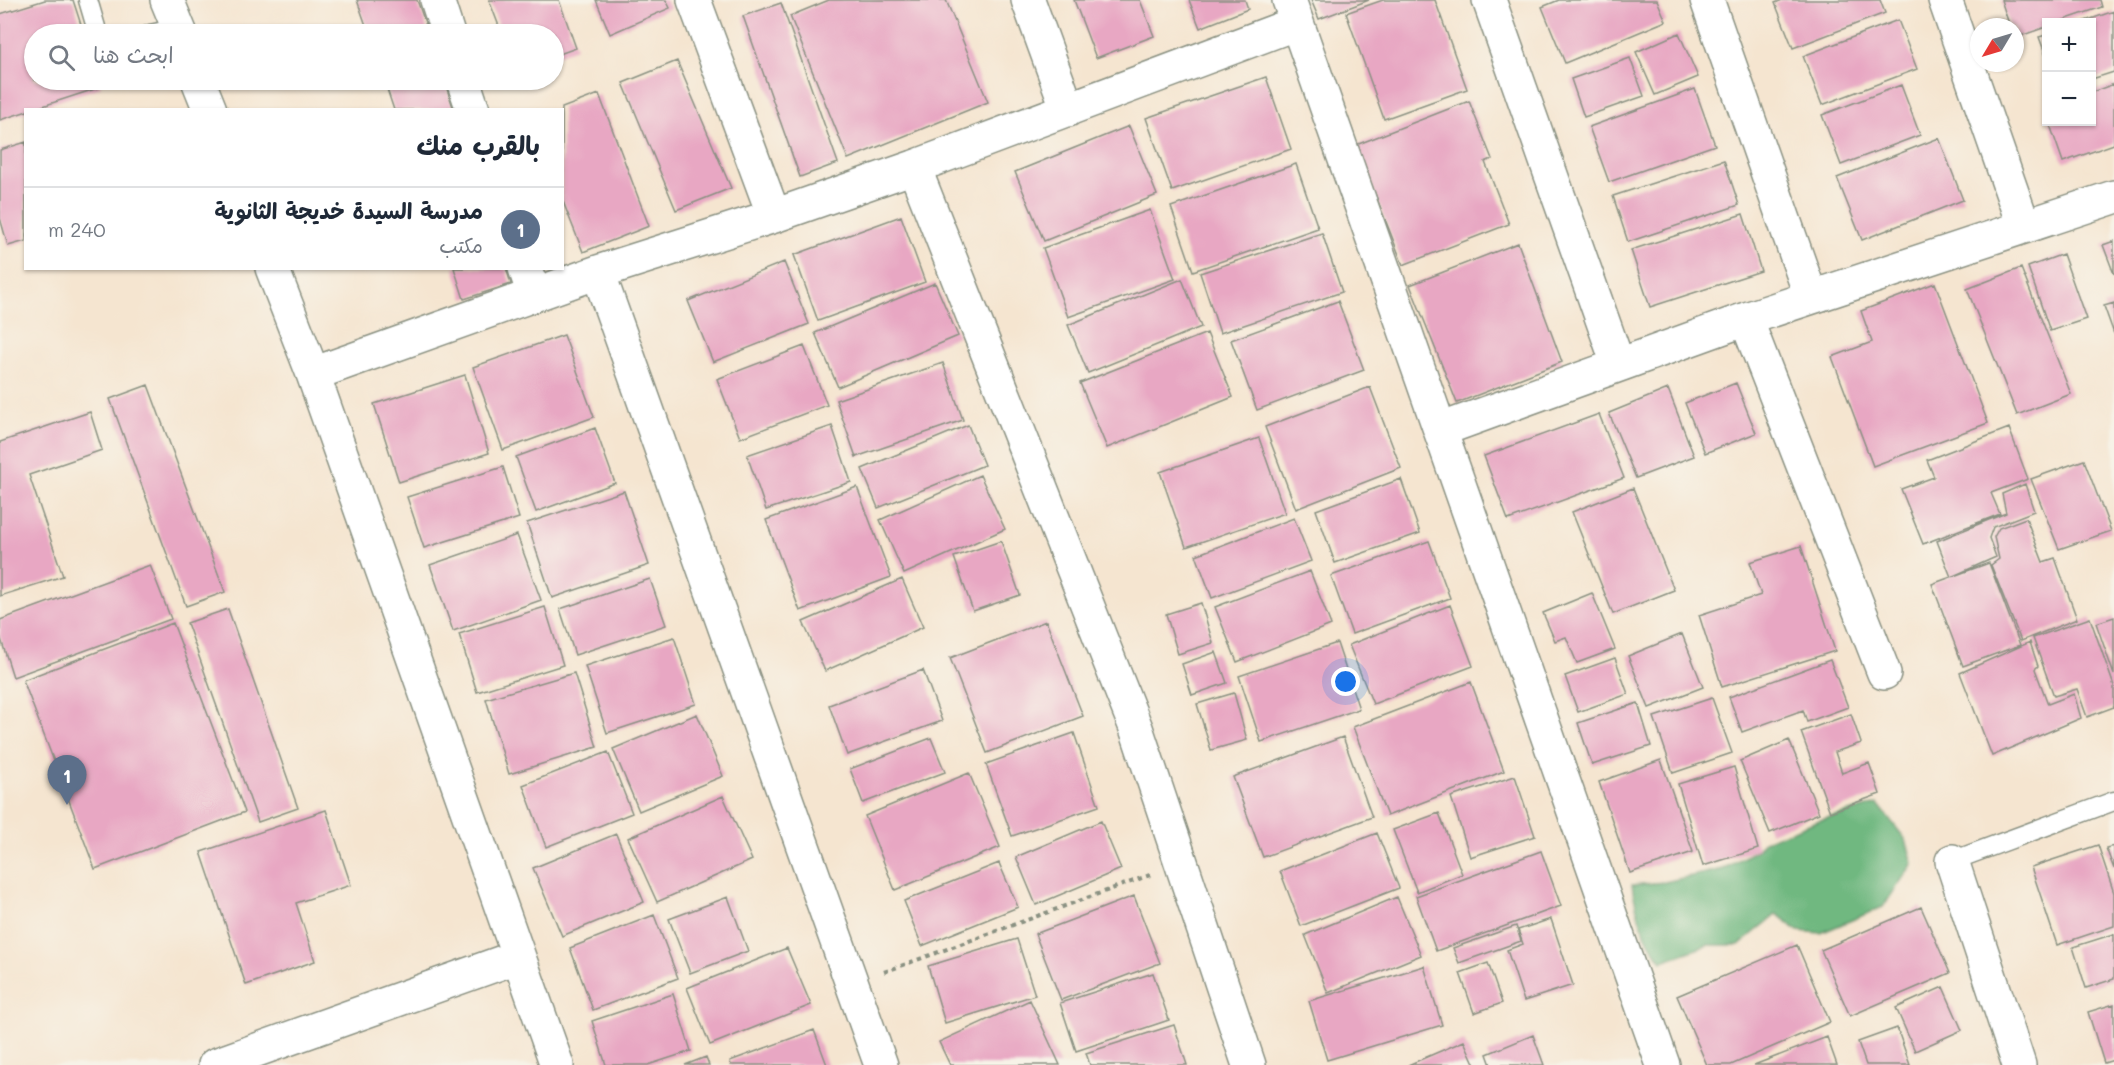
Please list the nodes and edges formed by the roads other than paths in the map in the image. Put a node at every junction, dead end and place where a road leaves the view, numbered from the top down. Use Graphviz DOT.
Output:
graph roads {
  1 [pos="88,0"];
  2 [pos="437,0"];
  3 [pos="694,0"];
  4 [pos="1028,0"];
  5 [pos="1489,0"];
  6 [pos="1707,0"];
  7 [pos="1945,0"];
  8 [pos="1293,11"];
  9 [pos="95,24"];
  10 [pos="445,24"];
  11 [pos="202,90"];
  12 [pos="466,90"];
  13 [pos="209,108"];
  14 [pos="472,108"];
  15 [pos="1068,110"];
  16 [pos="914,167"];
  17 [pos="2114,197"];
  18 [pos="774,216"];
  19 [pos="2024,227"];
  20 [pos="273,270"];
  21 [pos="598,272"];
  22 [pos="530,282"];
  23 [pos="1811,297"];
  24 [pos="1746,319"];
  25 [pos="1618,364"];
  26 [pos="313,374"];
  27 [pos="1440,430"];
  28 [pos="1884,673"];
  29 [pos="2114,801"];
  30 [pos="1952,861"];
  31 [pos="518,957"];
  32 [pos="215,1065"];
  33 [pos="557,1065"];
  34 [pos="881,1065"];
  35 [pos="1249,1065"];
  36 [pos="1663,1065"];
  37 [pos="2019,1065"];
  1 -- 9 [label="lane"];
  2 -- 10 [label="street"];
  3 -- 18 [label="street"];
  4 -- 15 [label="street"];
  5 -- 25 [label="street"];
  6 -- 23 [label="street"];
  7 -- 19 [label="street"];
  8 -- 15 [label="street"];
  8 -- 27 [label="street"];
  11 -- 13 [label="street"];
  12 -- 14 [label="street"];
  15 -- 16 [label="street"];
  16 -- 18 [label="street"];
  16 -- 35 [label="street"];
  17 -- 19 [label="street"];
  18 -- 21 [label="street"];
  19 -- 23 [label="street"];
  20 -- 26 [label="street"];
  21 -- 22 [label="street"];
  21 -- 34 [label="street"];
  22 -- 26 [label="street"];
  23 -- 24 [label="street"];
  24 -- 25 [label="street"];
  24 -- 28 [label="street"];
  25 -- 27 [label="street"];
  26 -- 31 [label="street"];
  27 -- 36 [label="street"];
  29 -- 30 [label="lane"];
  30 -- 37 [label="street"];
  31 -- 32 [label="street"];
  31 -- 33 [label="street"];
}
